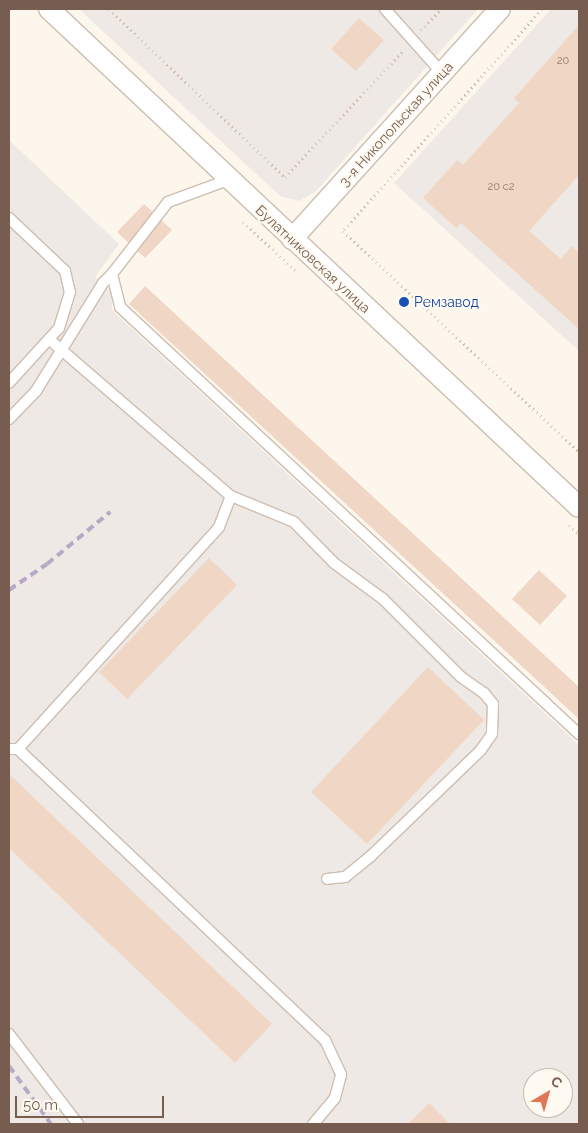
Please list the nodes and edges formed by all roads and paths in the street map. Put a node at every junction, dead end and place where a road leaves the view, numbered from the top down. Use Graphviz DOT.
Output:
graph roads {
  1 [pos="49,9"];
  2 [pos="109,9"];
  3 [pos="385,9"];
  4 [pos="441,9"];
  5 [pos="500,9"];
  6 [pos="542,9"];
  7 [pos="412,40"];
  8 [pos="442,73"];
  9 [pos="228,180"];
  10 [pos="9,218"];
  11 [pos="292,239"];
  12 [pos="112,274"];
  13 [pos="50,340"];
  14 [pos="63,350"];
  15 [pos="9,383"];
  16 [pos="9,419"];
  17 [pos="579,452"];
  18 [pos="231,496"];
  19 [pos="579,507"];
  20 [pos="579,734"];
  21 [pos="13,749"];
  22 [pos="328,880"];
  23 [pos="9,1034"];
  24 [pos="78,1124"];
  25 [pos="313,1124"];
  1 -- 9 [label="street, Булатниковская улица"];
  2 -- 7 [label="path"];
  3 -- 7 [label="lane"];
  4 -- 7 [label="path"];
  5 -- 8 [label="street, 3-я Никопольская улица"];
  6 -- 17 [label="path"];
  7 -- 8 [label="lane"];
  8 -- 11 [label="street, 3-я Никопольская улица"];
  9 -- 11 [label="street, Булатниковская улица"];
  9 -- 12 [label="lane"];
  10 -- 13 [label="lane"];
  11 -- 19 [label="street, Булатниковская улица"];
  12 -- 14 [label="lane"];
  12 -- 20 [label="lane"];
  13 -- 14 [label="lane"];
  13 -- 15 [label="lane"];
  14 -- 16 [label="lane"];
  14 -- 18 [label="lane"];
  18 -- 21 [label="lane"];
  18 -- 22 [label="lane"];
  21 -- 25 [label="lane"];
  23 -- 24 [label="lane"];
}
